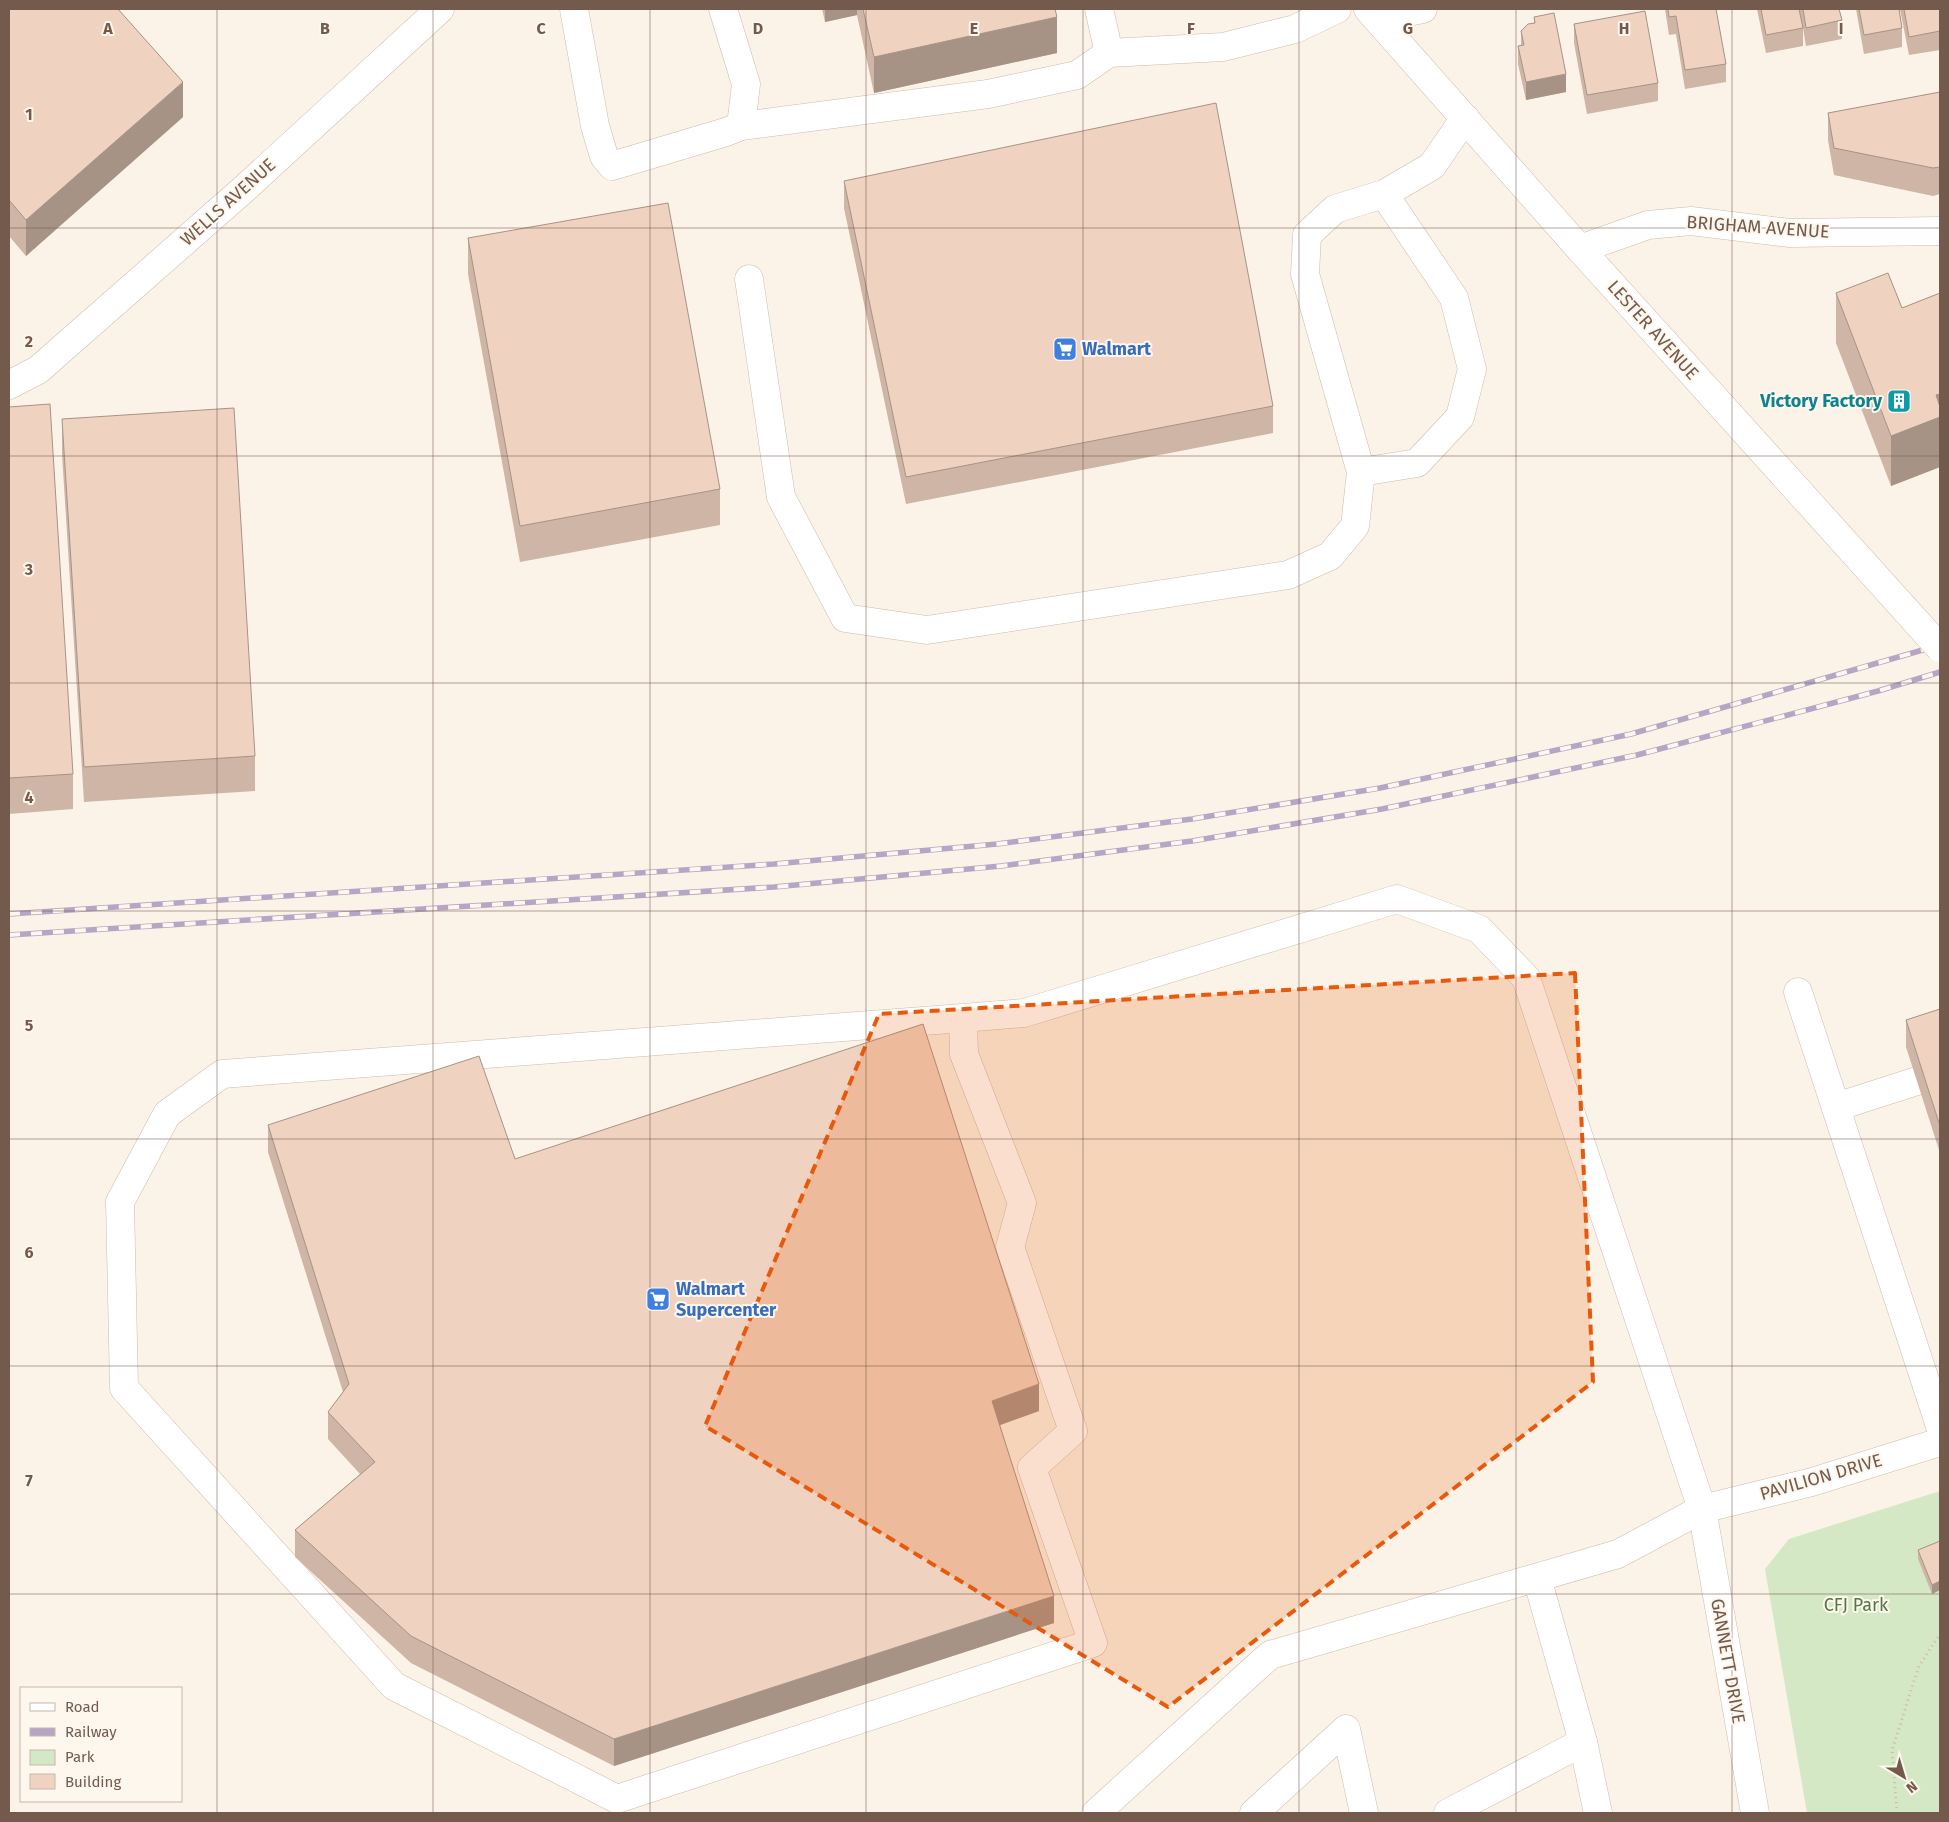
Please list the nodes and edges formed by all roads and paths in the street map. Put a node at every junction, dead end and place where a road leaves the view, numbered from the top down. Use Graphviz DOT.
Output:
graph roads {
  1 [pos="440,9"];
  2 [pos="574,9"];
  3 [pos="723,9"];
  4 [pos="1099,9"];
  5 [pos="1337,9"];
  6 [pos="1423,9"];
  7 [pos="1372,13"];
  8 [pos="1109,53"];
  9 [pos="1465,118"];
  10 [pos="741,126"];
  11 [pos="1384,194"];
  12 [pos="1940,231"];
  13 [pos="1580,249"];
  14 [pos="749,279"];
  15 [pos="9,385"];
  16 [pos="1361,472"];
  17 [pos="1940,648"];
  18 [pos="1798,992"];
  19 [pos="963,1018"];
  20 [pos="1917,1081"];
  21 [pos="1836,1107"];
  22 [pos="1940,1426"];
  23 [pos="1940,1442"];
  24 [pos="1702,1509"];
  25 [pos="1537,1578"];
  26 [pos="1940,1634"];
  27 [pos="1583,1742"];
  28 [pos="1096,1813"];
  29 [pos="1254,1813"];
  30 [pos="1364,1813"];
  31 [pos="1448,1813"];
  32 [pos="1598,1813"];
  33 [pos="1755,1813"];
  34 [pos="1897,1813"];
  1 -- 15 [label="street, WELLS AVENUE"];
  2 -- 10 [label="street"];
  3 -- 10 [label="street"];
  4 -- 8 [label="street"];
  5 -- 8 [label="street"];
  6 -- 7 [label="street"];
  7 -- 9 [label="street, LESTER AVENUE"];
  8 -- 10 [label="street"];
  9 -- 11 [label="street"];
  9 -- 13 [label="street, LESTER AVENUE"];
  11 -- 16 [label="street"];
  11 -- 16 [label="street"];
  12 -- 13 [label="street, BRIGHAM AVENUE"];
  13 -- 17 [label="street, LESTER AVENUE, bridge"];
  14 -- 16 [label="street"];
  18 -- 21 [label="street"];
  19 -- 19 [label="street, GANNETT DRIVE"];
  19 -- 24 [label="street, GANNETT DRIVE"];
  20 -- 21 [label="street"];
  21 -- 22 [label="street"];
  23 -- 24 [label="street, PAVILION DRIVE"];
  24 -- 25 [label="street, PAVILION DRIVE"];
  24 -- 33 [label="street, GANNETT DRIVE"];
  25 -- 27 [label="street"];
  25 -- 28 [label="street, PAVILION DRIVE"];
  26 -- 34 [label="path"];
  27 -- 31 [label="street"];
  27 -- 32 [label="street"];
  29 -- 30 [label="street"];
}
